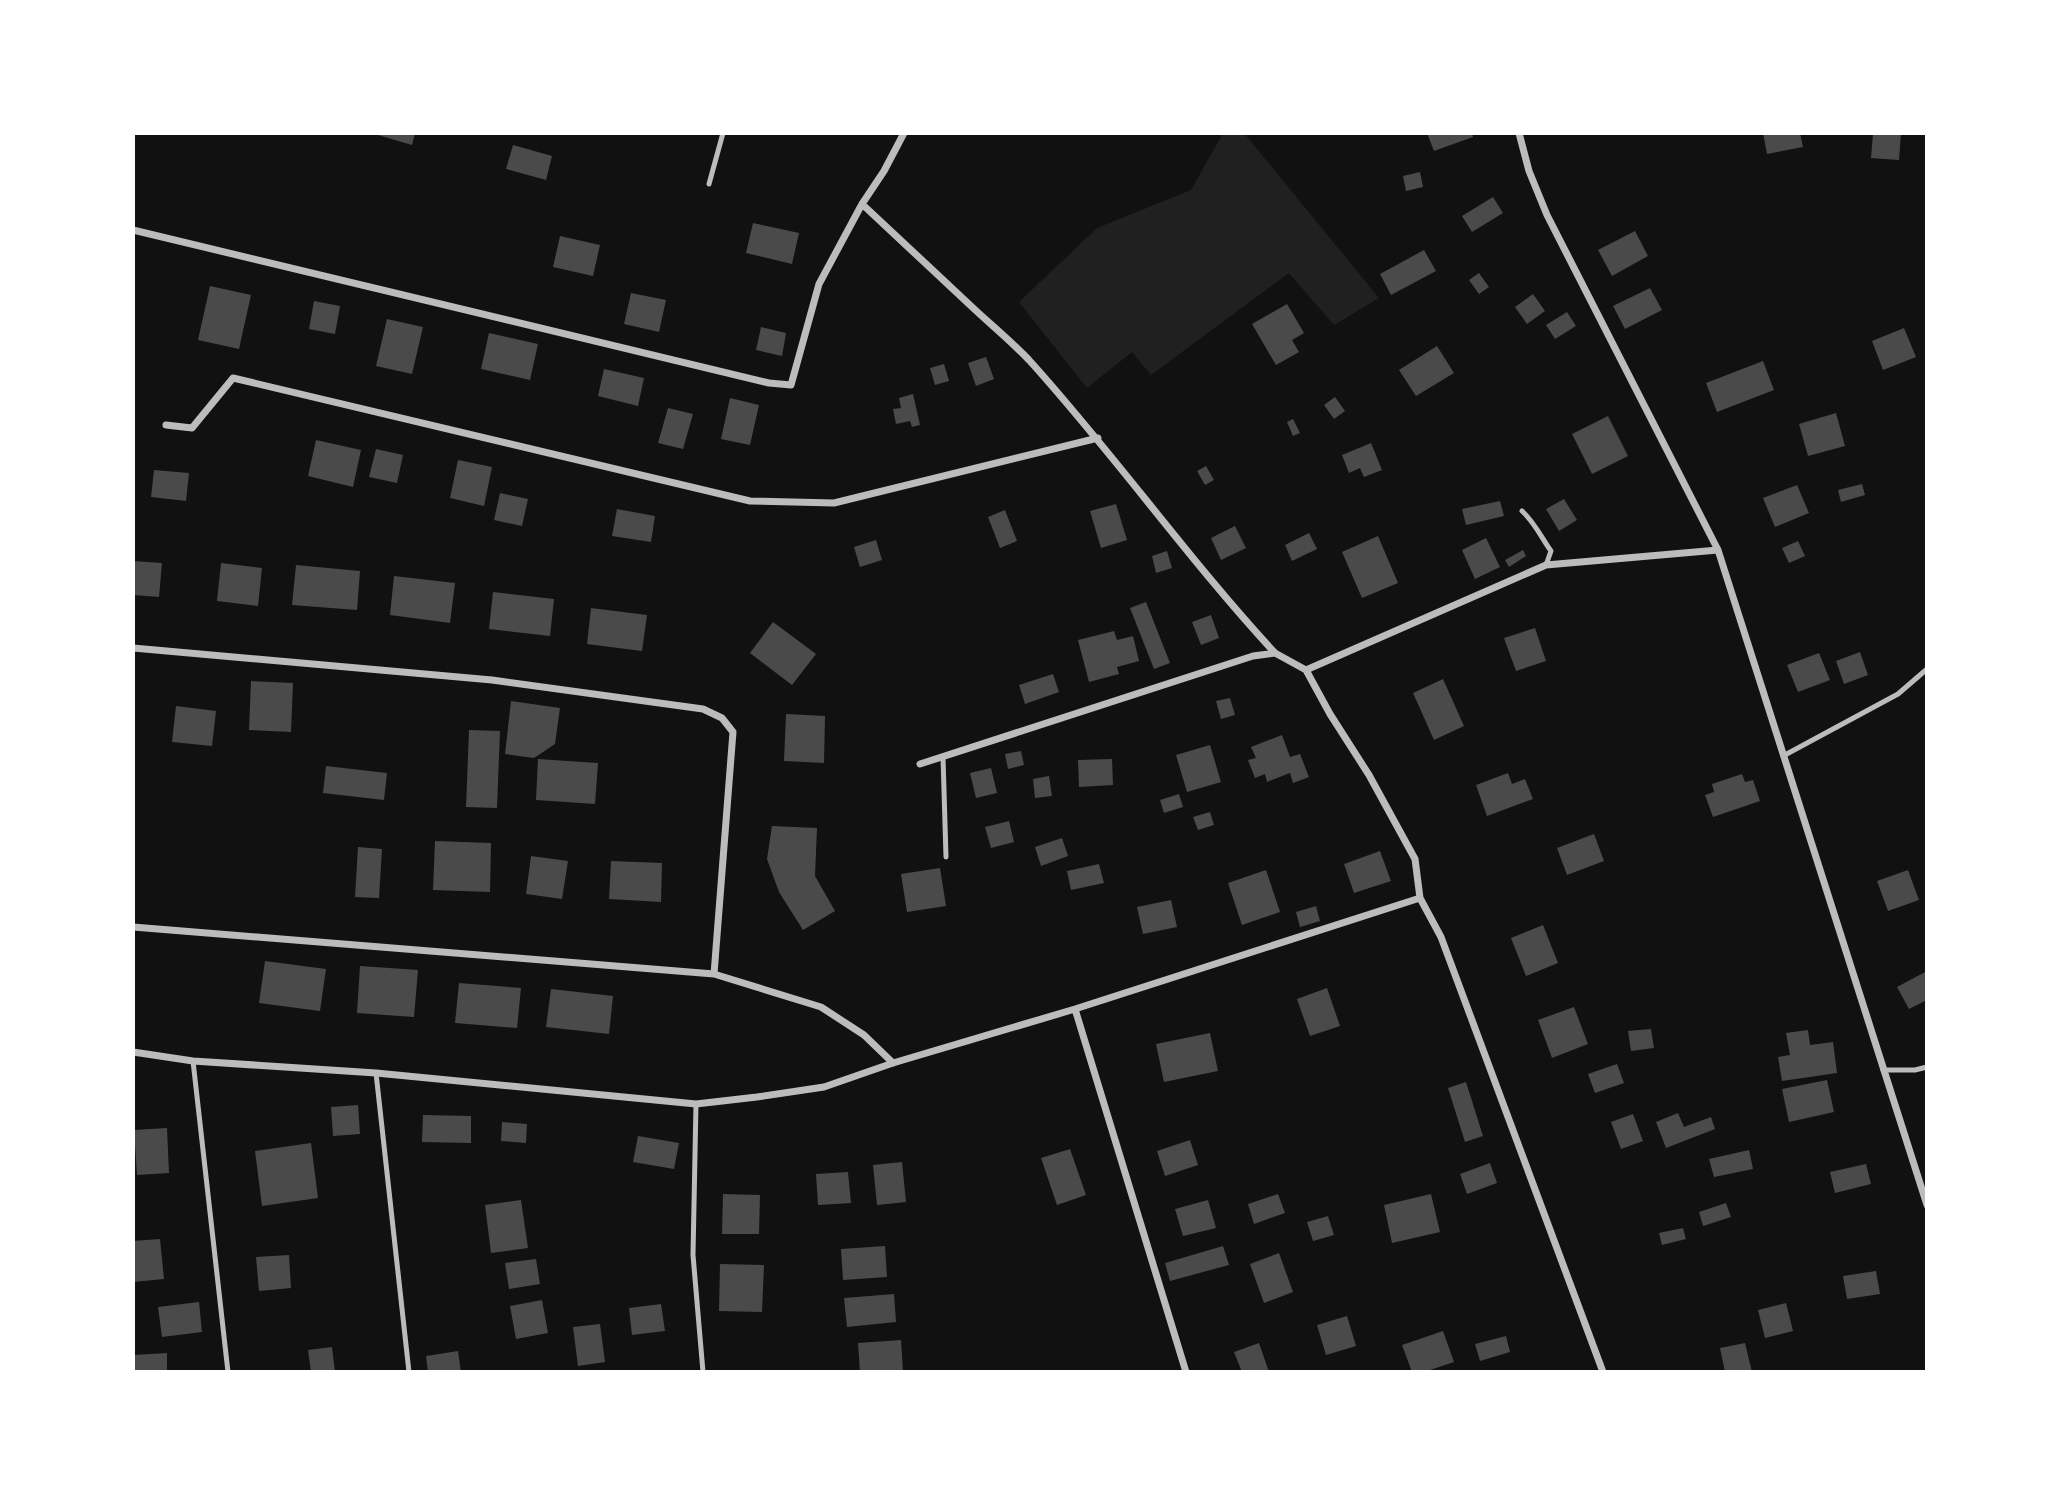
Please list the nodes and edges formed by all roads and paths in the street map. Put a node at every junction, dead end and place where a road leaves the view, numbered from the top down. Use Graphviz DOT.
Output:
graph roads {
  1 [pos="723,133"];
  2 [pos="904,133"];
  3 [pos="1519,133"];
  4 [pos="709,184"];
  5 [pos="862,204"];
  6 [pos="133,230"];
  7 [pos="166,425"];
  8 [pos="1098,438"];
  9 [pos="1522,511"];
  10 [pos="1718,550"];
  11 [pos="1546,565"];
  12 [pos="133,648"];
  13 [pos="1275,653"];
  14 [pos="1927,669"];
  15 [pos="1306,670"];
  16 [pos="1783,756"];
  17 [pos="943,757"];
  18 [pos="920,764"];
  19 [pos="946,857"];
  20 [pos="1420,898"];
  21 [pos="133,927"];
  22 [pos="714,974"];
  23 [pos="1075,1009"];
  24 [pos="133,1052"];
  25 [pos="193,1061"];
  26 [pos="893,1063"];
  27 [pos="1927,1067"];
  28 [pos="1883,1070"];
  29 [pos="376,1073"];
  30 [pos="696,1104"];
  31 [pos="1927,1205"];
  32 [pos="229,1372"];
  33 [pos="409,1372"];
  34 [pos="703,1372"];
  35 [pos="1186,1372"];
  36 [pos="1603,1372"];
  1 -- 4 [label="lane"];
  2 -- 5 [label="street"];
  3 -- 10 [label="street"];
  5 -- 6 [label="street"];
  5 -- 8 [label="street"];
  7 -- 8 [label="street"];
  8 -- 13 [label="street"];
  9 -- 11 [label="lane"];
  10 -- 11 [label="street"];
  10 -- 16 [label="street"];
  11 -- 15 [label="street"];
  12 -- 22 [label="street"];
  13 -- 15 [label="street"];
  13 -- 17 [label="street"];
  14 -- 16 [label="lane"];
  15 -- 20 [label="street"];
  16 -- 28 [label="street"];
  17 -- 18 [label="street"];
  17 -- 19 [label="lane"];
  20 -- 23 [label="street"];
  20 -- 36 [label="street"];
  21 -- 22 [label="street"];
  22 -- 26 [label="street"];
  23 -- 26 [label="street"];
  23 -- 35 [label="street"];
  24 -- 25 [label="street"];
  25 -- 29 [label="street"];
  25 -- 32 [label="lane"];
  26 -- 30 [label="street"];
  27 -- 28 [label="lane"];
  28 -- 31 [label="street"];
  29 -- 30 [label="street"];
  29 -- 33 [label="lane"];
  30 -- 34 [label="lane"];
}
